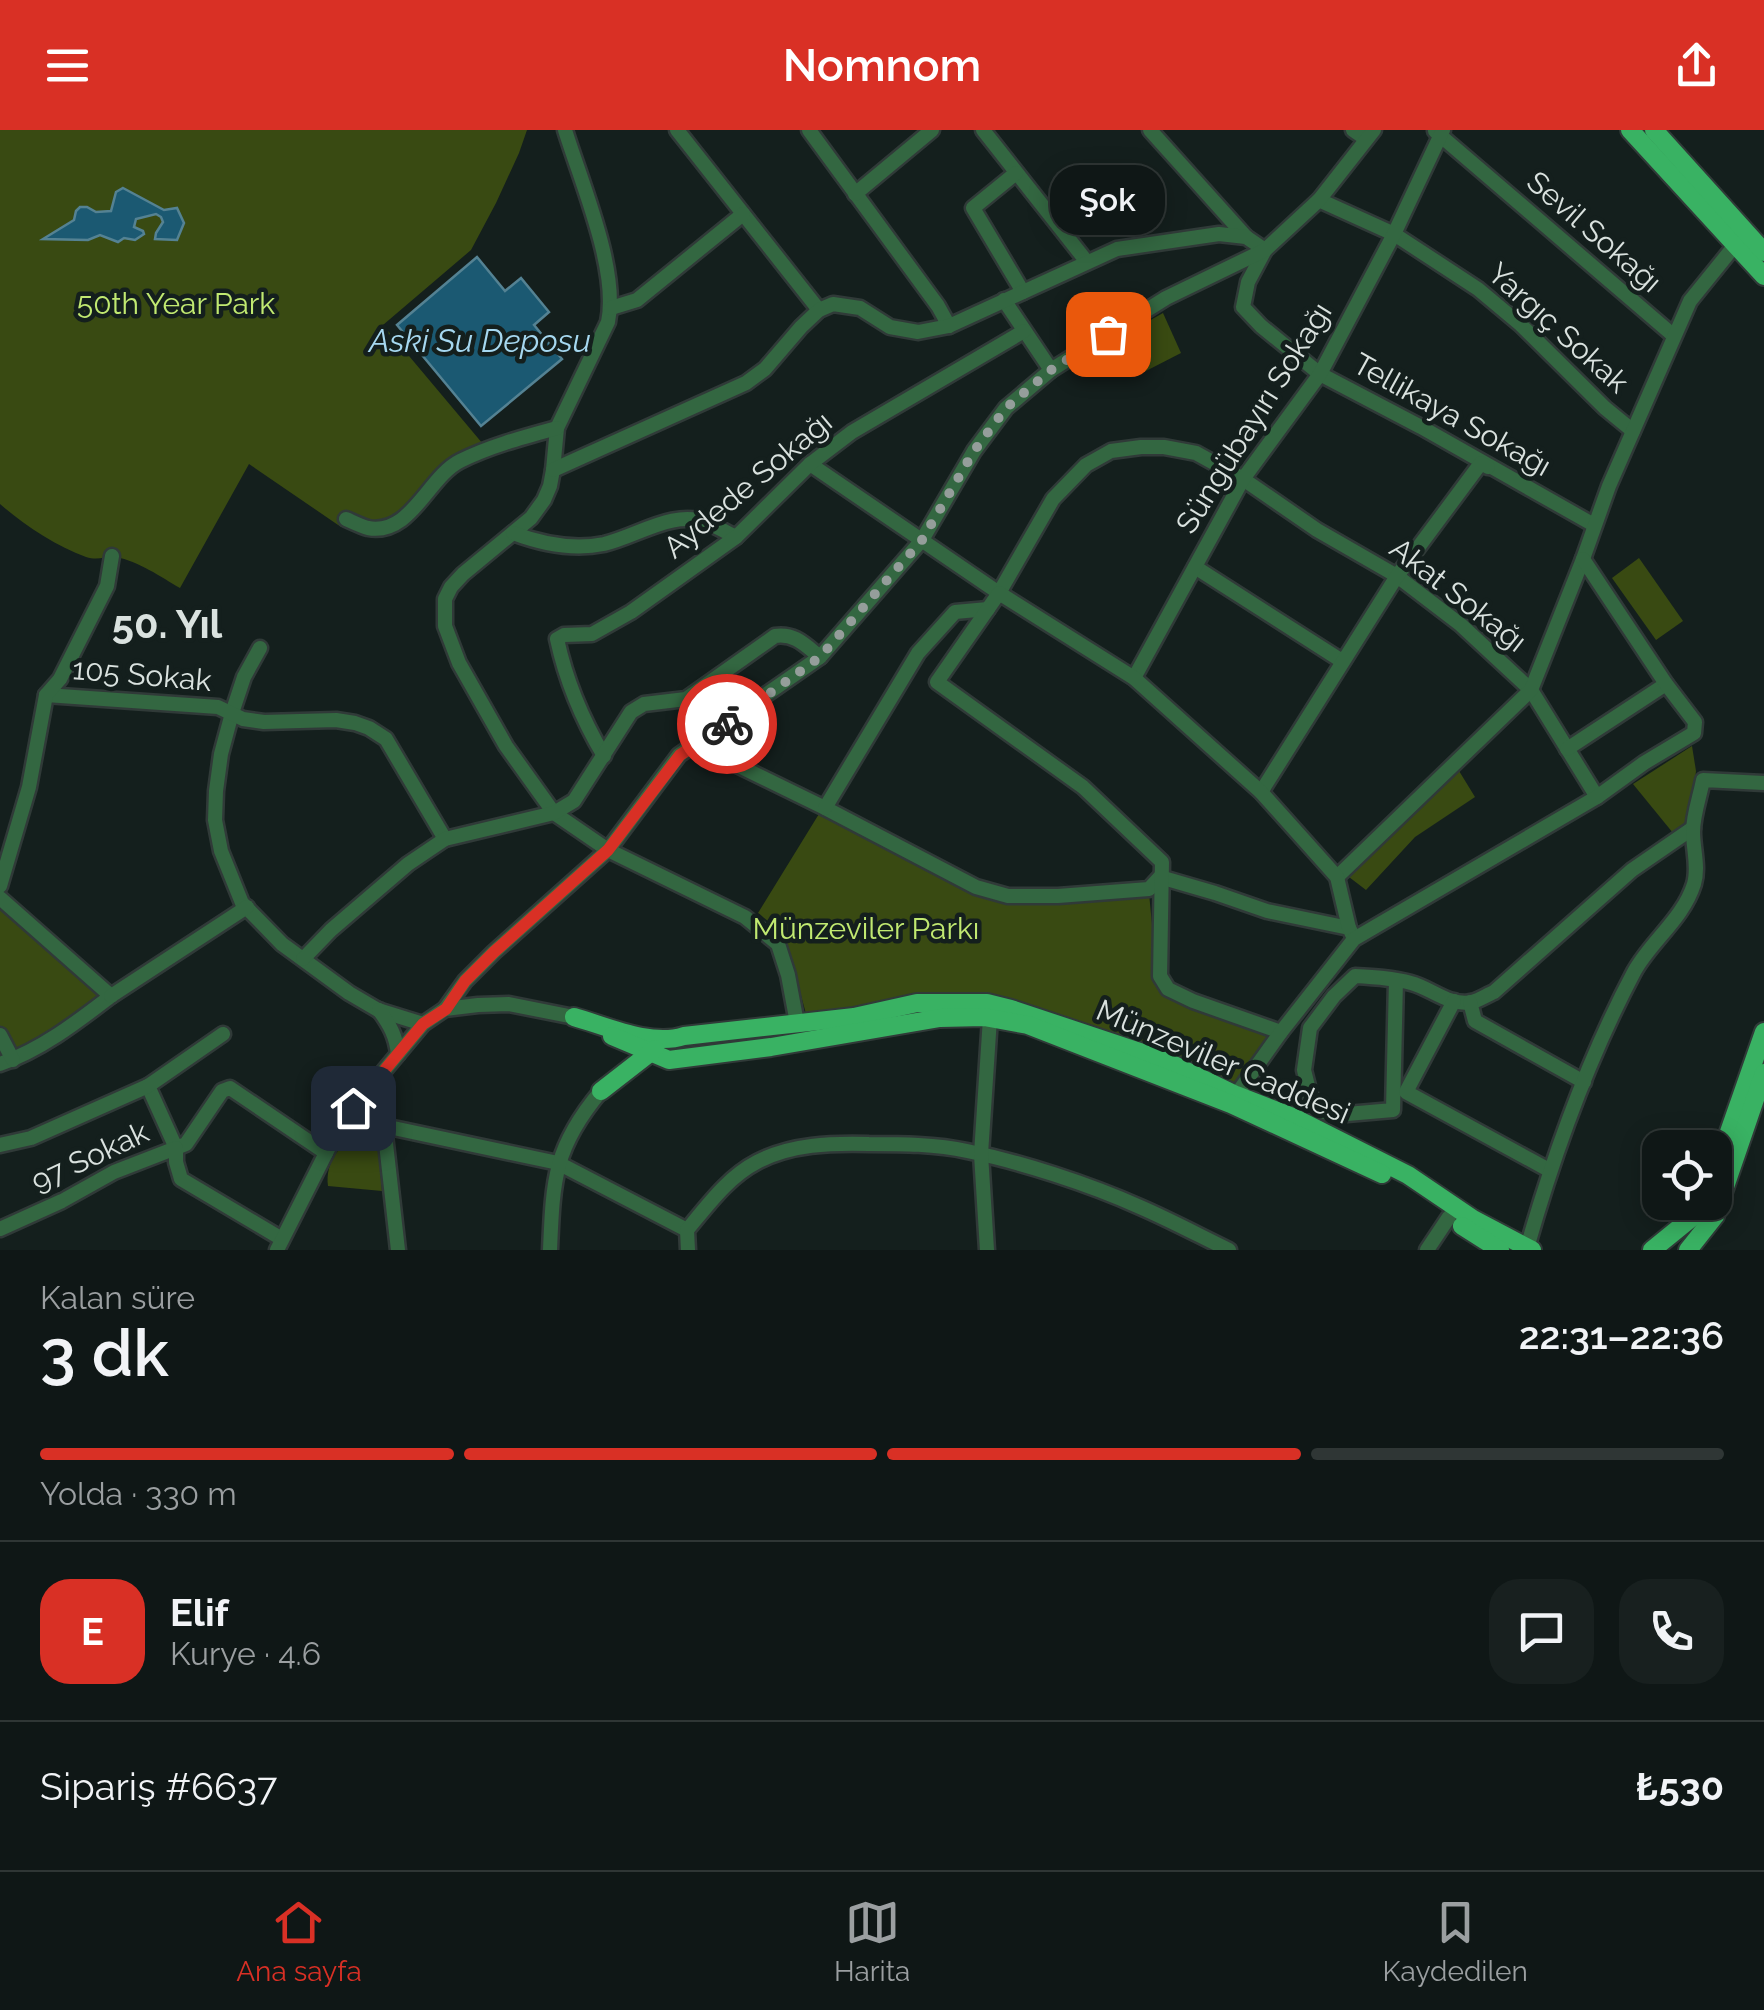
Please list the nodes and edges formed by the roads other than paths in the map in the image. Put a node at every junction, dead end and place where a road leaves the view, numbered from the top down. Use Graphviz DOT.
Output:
graph roads {
  1 [pos="565,130"];
  2 [pos="677,130"];
  3 [pos="809,130"];
  4 [pos="932,130"];
  5 [pos="982,130"];
  6 [pos="1150,130"];
  7 [pos="1353,130"];
  8 [pos="1630,130"];
  9 [pos="1654,130"];
  10 [pos="1439,132"];
  11 [pos="1370,135"];
  12 [pos="1016,172"];
  13 [pos="855,194"];
  14 [pos="1319,200"];
  15 [pos="743,214"];
  16 [pos="1394,234"];
  17 [pos="1246,237"];
  18 [pos="1736,244"];
  19 [pos="1264,250"];
  20 [pos="1764,252"];
  21 [pos="1087,262"];
  22 [pos="1764,276"];
  23 [pos="1023,292"];
  24 [pos="1004,300"];
  25 [pos="611,308"];
  26 [pos="819,310"];
  27 [pos="949,326"];
  28 [pos="1024,331"];
  29 [pos="1674,336"];
  30 [pos="1051,370"];
  31 [pos="1320,374"];
  32 [pos="557,428"];
  33 [pos="1633,432"];
  34 [pos="1480,463"];
  35 [pos="810,464"];
  36 [pos="553,470"];
  37 [pos="1243,479"];
  38 [pos="346,520"];
  39 [pos="1594,525"];
  40 [pos="513,534"];
  41 [pos="736,537"];
  42 [pos="922,540"];
  43 [pos="112,556"];
  44 [pos="1583,559"];
  45 [pos="1194,567"];
  46 [pos="1397,576"];
  47 [pos="998,594"];
  48 [pos="988,609"];
  49 [pos="260,648"];
  50 [pos="820,657"];
  51 [pos="1342,661"];
  52 [pos="1134,678"];
  53 [pos="1666,684"];
  54 [pos="1531,690"];
  55 [pos="46,695"];
  56 [pos="232,713"];
  57 [pos="696,746"];
  58 [pos="1567,749"];
  59 [pos="604,756"];
  60 [pos="1764,783"];
  61 [pos="1261,792"];
  62 [pos="1597,798"];
  63 [pos="825,808"];
  64 [pos="554,813"];
  65 [pos="1693,828"];
  66 [pos="445,839"];
  67 [pos="608,850"];
  68 [pos="1160,877"];
  69 [pos="1337,878"];
  70 [pos="0,886"];
  71 [pos="0,898"];
  72 [pos="247,907"];
  73 [pos="1351,933"];
  74 [pos="303,958"];
  75 [pos="1396,980"];
  76 [pos="111,996"];
  77 [pos="1454,1001"];
  78 [pos="1470,1002"];
  79 [pos="446,1009"];
  80 [pos="378,1010"];
  81 [pos="574,1017"];
  82 [pos="990,1018"];
  83 [pos="798,1023"];
  84 [pos="423,1024"];
  85 [pos="1282,1032"];
  86 [pos="1764,1032"];
  87 [pos="223,1034"];
  88 [pos="0,1035"];
  89 [pos="673,1039"];
  90 [pos="628,1044"];
  91 [pos="649,1052"];
  92 [pos="398,1054"];
  93 [pos="669,1060"];
  94 [pos="6,1062"];
  95 [pos="626,1070"];
  96 [pos="1764,1073"];
  97 [pos="1584,1082"];
  98 [pos="148,1086"];
  99 [pos="602,1092"];
  100 [pos="1236,1095"];
  101 [pos="362,1096"];
  102 [pos="384,1126"];
  103 [pos="1730,1130"];
  104 [pos="0,1144"];
  105 [pos="176,1148"];
  106 [pos="326,1154"];
  107 [pos="980,1154"];
  108 [pos="558,1163"];
  109 [pos="1549,1170"];
  110 [pos="1448,1217"];
  111 [pos="1690,1220"];
  112 [pos="3,1226"];
  113 [pos="688,1230"];
  114 [pos="280,1244"];
  115 [pos="1529,1249"];
  116 [pos="398,1250"];
  117 [pos="550,1250"];
  118 [pos="688,1250"];
  119 [pos="988,1250"];
  120 [pos="1229,1250"];
  121 [pos="1427,1250"];
  122 [pos="1500,1250"];
  123 [pos="1652,1250"];
  124 [pos="1688,1250"];
  1 -- 25 [label="street"];
  2 -- 15 [label="street"];
  3 -- 13 [label="street"];
  4 -- 13 [label="street"];
  5 -- 12 [label="street"];
  6 -- 17 [label="street"];
  7 -- 11 [label="street"];
  8 -- 18 [label="main road"];
  9 -- 20 [label="main road"];
  10 -- 16 [label="street, Süngübayırı Sokağı"];
  10 -- 29 [label="street, Sevil Sokağı"];
  11 -- 14 [label="street"];
  12 -- 21 [label="street"];
  12 -- 23 [label="street"];
  13 -- 27 [label="street"];
  14 -- 16 [label="street, Yargıç Sokak"];
  14 -- 19 [label="street"];
  15 -- 25 [label="street"];
  15 -- 26 [label="street"];
  16 -- 31 [label="street, Süngübayırı Sokağı"];
  16 -- 33 [label="street, Yargıç Sokak"];
  17 -- 19 [label="street"];
  17 -- 21 [label="street"];
  18 -- 22 [label="main road"];
  18 -- 29 [label="street"];
  19 -- 30 [label="street"];
  19 -- 31 [label="street, Tellikaya Sokağı"];
  21 -- 23 [label="street"];
  23 -- 24 [label="street"];
  24 -- 27 [label="street"];
  24 -- 28 [label="street"];
  25 -- 32 [label="street"];
  26 -- 27 [label="street"];
  26 -- 36 [label="street"];
  28 -- 30 [label="street"];
  28 -- 35 [label="street, Aydede Sokağı"];
  29 -- 33 [label="street"];
  30 -- 42 [label="street"];
  31 -- 34 [label="street, Tellikaya Sokağı"];
  31 -- 37 [label="street, Süngübayırı Sokağı"];
  32 -- 36 [label="street"];
  32 -- 38 [label="street"];
  33 -- 39 [label="street"];
  34 -- 39 [label="street, Tellikaya Sokağı"];
  34 -- 46 [label="street"];
  35 -- 41 [label="street, Aydede Sokağı"];
  35 -- 42 [label="street"];
  36 -- 40 [label="street"];
  37 -- 45 [label="street, Süngübayırı Sokağı"];
  37 -- 46 [label="street, Akat Sokağı"];
  37 -- 47 [label="street, Akat Sokağı"];
  39 -- 44 [label="street"];
  40 -- 41 [label="street"];
  40 -- 64 [label="street"];
  41 -- 59 [label="street, Aydede Sokağı"];
  42 -- 47 [label="street"];
  42 -- 50 [label="street"];
  43 -- 55 [label="street"];
  44 -- 53 [label="street"];
  44 -- 54 [label="street"];
  45 -- 51 [label="street"];
  45 -- 52 [label="street, Süngübayırı Sokağı"];
  46 -- 51 [label="street"];
  46 -- 54 [label="street, Akat Sokağı"];
  47 -- 48 [label="street, Akat Sokağı"];
  47 -- 52 [label="street"];
  48 -- 63 [label="street"];
  48 -- 68 [label="street, Akat Sokağı"];
  49 -- 56 [label="street"];
  50 -- 57 [label="street"];
  50 -- 59 [label="street"];
  51 -- 61 [label="street"];
  52 -- 61 [label="street"];
  53 -- 58 [label="street"];
  53 -- 62 [label="street"];
  54 -- 58 [label="street, Akat Sokağı"];
  54 -- 69 [label="street"];
  55 -- 56 [label="street, 105 Sokak"];
  55 -- 70 [label="street"];
  56 -- 66 [label="street, 105 Sokak"];
  56 -- 72 [label="street"];
  57 -- 63 [label="street"];
  57 -- 67 [label="street"];
  58 -- 62 [label="street, Akat Sokağı"];
  59 -- 64 [label="street"];
  60 -- 65 [label="street"];
  61 -- 69 [label="street"];
  62 -- 73 [label="street"];
  63 -- 68 [label="street"];
  64 -- 66 [label="street"];
  64 -- 67 [label="street"];
  65 -- 78 [label="street"];
  65 -- 97 [label="street"];
  66 -- 74 [label="street"];
  67 -- 79 [label="street"];
  67 -- 83 [label="street"];
  68 -- 73 [label="street"];
  68 -- 85 [label="street"];
  69 -- 73 [label="street"];
  71 -- 76 [label="street"];
  72 -- 74 [label="street"];
  72 -- 76 [label="street"];
  73 -- 85 [label="street"];
  74 -- 80 [label="street"];
  75 -- 75 [label="street"];
  75 -- 77 [label="street"];
  76 -- 94 [label="street"];
  77 -- 78 [label="street"];
  77 -- 109 [label="street"];
  78 -- 97 [label="street"];
  79 -- 81 [label="street, Münzeviler Caddesi"];
  79 -- 84 [label="street, Münzeviler Caddesi"];
  80 -- 84 [label="street"];
  80 -- 92 [label="street"];
  81 -- 89 [label="main road, Münzeviler Caddesi"];
  81 -- 90 [label="main road, Münzeviler Caddesi"];
  82 -- 93 [label="main road, Münzeviler Caddesi"];
  82 -- 107 [label="street"];
  82 -- 110 [label="main road, Münzeviler Caddesi"];
  83 -- 89 [label="main road, Münzeviler Caddesi"];
  83 -- 100 [label="main road, Münzeviler Caddesi"];
  84 -- 92 [label="street, Münzeviler Caddesi"];
  85 -- 100 [label="street"];
  86 -- 103 [label="main road"];
  87 -- 98 [label="street"];
  88 -- 94 [label="street"];
  89 -- 91 [label="main road"];
  89 -- 93 [label="main road"];
  90 -- 91 [label="main road, Münzeviler Caddesi"];
  90 -- 95 [label="main road"];
  91 -- 93 [label="main road, Münzeviler Caddesi"];
  91 -- 95 [label="main road"];
  92 -- 101 [label="street, Münzeviler Caddesi"];
  93 -- 99 [label="main road"];
  95 -- 99 [label="main road"];
  96 -- 124 [label="main road"];
  97 -- 109 [label="street"];
  98 -- 104 [label="street"];
  98 -- 105 [label="street"];
  99 -- 108 [label="street"];
  100 -- 115 [label="main road, Münzeviler Caddesi"];
  101 -- 102 [label="street"];
  101 -- 106 [label="street, Münzeviler Caddesi"];
  102 -- 108 [label="street"];
  102 -- 116 [label="street"];
  105 -- 106 [label="street"];
  105 -- 112 [label="street, 97 Sokak"];
  105 -- 114 [label="street, 97 Sokak"];
  106 -- 114 [label="street, Münzeviler Caddesi"];
  107 -- 113 [label="street"];
  107 -- 119 [label="street"];
  107 -- 120 [label="street"];
  108 -- 113 [label="street"];
  108 -- 117 [label="street"];
  109 -- 115 [label="street"];
  110 -- 121 [label="street"];
  110 -- 122 [label="main road, Münzeviler Caddesi"];
  111 -- 123 [label="main road"];
  113 -- 118 [label="street"];
}
